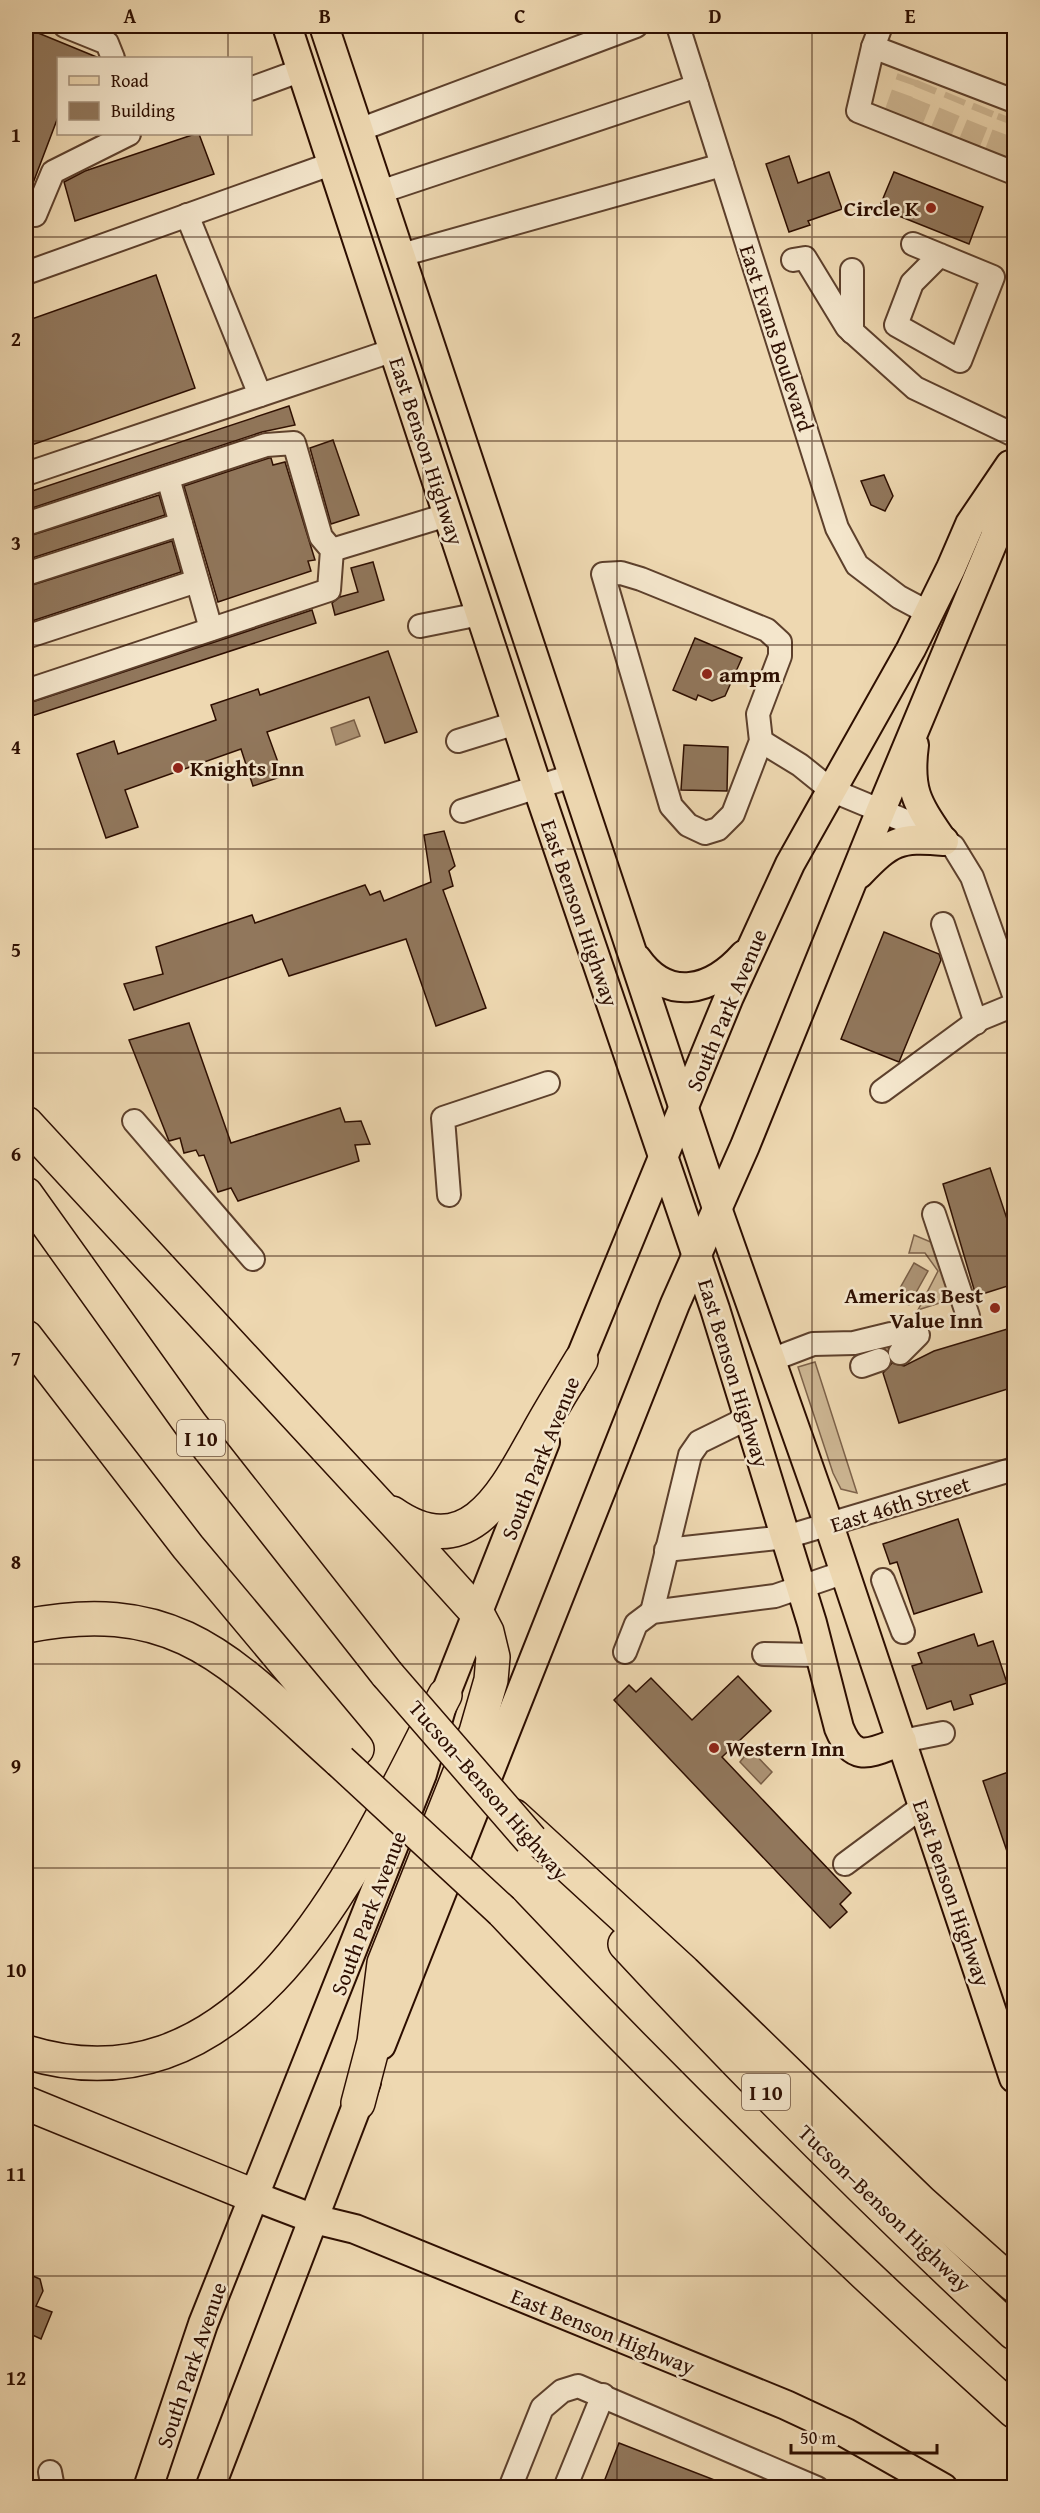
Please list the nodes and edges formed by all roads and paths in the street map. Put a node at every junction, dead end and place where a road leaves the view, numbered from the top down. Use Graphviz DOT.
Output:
graph roads {
  1 [pos="65,26"];
  2 [pos="287,26"];
  3 [pos="324,26"];
  4 [pos="636,26"];
  5 [pos="678,26"];
  6 [pos="881,26"];
  7 [pos="873,47"];
  8 [pos="113,57"];
  9 [pos="302,70"];
  10 [pos="697,86"];
  11 [pos="252,88"];
  12 [pos="1013,108"];
  13 [pos="359,130"];
  14 [pos="127,135"];
  15 [pos="331,164"];
  16 [pos="722,165"];
  17 [pos="1004,165"];
  18 [pos="380,192"];
  19 [pos="26,212"];
  20 [pos="187,215"];
  21 [pos="914,244"];
  22 [pos="401,255"];
  23 [pos="940,255"];
  24 [pos="793,260"];
  25 [pos="852,270"];
  26 [pos="26,273"];
  27 [pos="852,332"];
  28 [pos="394,350"];
  29 [pos="260,395"];
  30 [pos="453,411"];
  31 [pos="417,422"];
  32 [pos="1014,435"];
  33 [pos="1012,459"];
  34 [pos="26,474"];
  35 [pos="168,478"];
  36 [pos="447,515"];
  37 [pos="26,524"];
  38 [pos="181,524"];
  39 [pos="332,550"];
  40 [pos="26,574"];
  41 [pos="197,581"];
  42 [pos="930,613"];
  43 [pos="480,614"];
  44 [pos="420,626"];
  45 [pos="211,629"];
  46 [pos="26,637"];
  47 [pos="26,690"];
  48 [pos="516,723"];
  49 [pos="916,724"];
  50 [pos="458,741"];
  51 [pos="761,741"];
  52 [pos="575,775"];
  53 [pos="537,786"];
  54 [pos="831,790"];
  55 [pos="880,810"];
  56 [pos="462,811"];
  57 [pos="943,840"];
  58 [pos="851,882"];
  59 [pos="943,924"];
  60 [pos="757,936"];
  61 [pos="630,943"];
  62 [pos="1009,960"];
  63 [pos="1014,995"];
  64 [pos="1014,1005"];
  65 [pos="976,1023"];
  66 [pos="548,1083"];
  67 [pos="882,1091"];
  68 [pos="685,1106"];
  69 [pos="134,1121"];
  70 [pos="26,1123"];
  71 [pos="663,1160"];
  72 [pos="26,1194"];
  73 [pos="449,1195"];
  74 [pos="717,1209"];
  75 [pos="934,1214"];
  76 [pos="697,1255"];
  77 [pos="253,1259"];
  78 [pos="968,1316"];
  79 [pos="26,1337"];
  80 [pos="581,1360"];
  81 [pos="771,1360"];
  82 [pos="880,1360"];
  83 [pos="748,1418"];
  84 [pos="1014,1469"];
  85 [pos="367,1491"];
  86 [pos="829,1525"];
  87 [pos="786,1537"];
  88 [pos="666,1550"];
  89 [pos="844,1572"];
  90 [pos="883,1580"];
  91 [pos="801,1588"];
  92 [pos="652,1612"];
  93 [pos="477,1613"];
  94 [pos="26,1626"];
  95 [pos="903,1632"];
  96 [pos="625,1652"];
  97 [pos="764,1654"];
  98 [pos="820,1655"];
  99 [pos="445,1695"];
  100 [pos="943,1733"];
  101 [pos="902,1741"];
  102 [pos="348,1755"];
  103 [pos="923,1806"];
  104 [pos="532,1837"];
  105 [pos="845,1864"];
  106 [pos="26,2052"];
  107 [pos="1014,2078"];
  108 [pos="26,2103"];
  109 [pos="358,2103"];
  110 [pos="254,2196"];
  111 [pos="314,2218"];
  112 [pos="1014,2284"];
  113 [pos="1014,2333"];
  114 [pos="945,2348"];
  115 [pos="603,2395"];
  116 [pos="1014,2410"];
  117 [pos="1014,2421"];
  118 [pos="148,2487"];
  119 [pos="210,2487"];
  120 [pos="510,2487"];
  121 [pos="565,2487"];
  122 [pos="818,2487"];
  123 [pos="943,2487"];
  1 -- 8 [label="street"];
  2 -- 9 [label="main road, East Benson Highway"];
  3 -- 13 [label="main road, East Benson Highway"];
  4 -- 13 [label="street"];
  5 -- 10 [label="street, East Evans Boulevard"];
  6 -- 7 [label="street"];
  7 -- 12 [label="street"];
  7 -- 17 [label="street"];
  9 -- 11 [label="street"];
  9 -- 15 [label="main road, East Benson Highway"];
  10 -- 16 [label="street, East Evans Boulevard"];
  10 -- 18 [label="street"];
  13 -- 18 [label="main road, East Benson Highway"];
  14 -- 19 [label="street"];
  15 -- 20 [label="street"];
  15 -- 28 [label="main road, East Benson Highway"];
  16 -- 22 [label="street"];
  16 -- 42 [label="street, East Evans Boulevard"];
  18 -- 22 [label="main road, East Benson Highway"];
  20 -- 26 [label="street"];
  20 -- 29 [label="street"];
  21 -- 23 [label="street"];
  22 -- 30 [label="main road, East Benson Highway"];
  23 -- 23 [label="street"];
  24 -- 27 [label="street"];
  25 -- 27 [label="street"];
  27 -- 32 [label="street"];
  28 -- 29 [label="street"];
  28 -- 31 [label="main road, East Benson Highway"];
  29 -- 34 [label="street"];
  30 -- 31 [label="main road"];
  30 -- 52 [label="main road, East Benson Highway"];
  31 -- 36 [label="main road, East Benson Highway"];
  33 -- 42 [label="main road, South Park Avenue"];
  33 -- 49 [label="main road, South Park Avenue"];
  35 -- 37 [label="street"];
  35 -- 38 [label="street"];
  35 -- 39 [label="street"];
  36 -- 39 [label="street"];
  36 -- 43 [label="main road, East Benson Highway"];
  38 -- 40 [label="street"];
  38 -- 41 [label="street"];
  39 -- 45 [label="street"];
  41 -- 45 [label="street"];
  41 -- 46 [label="street"];
  42 -- 54 [label="main road, South Park Avenue"];
  43 -- 44 [label="street"];
  43 -- 48 [label="main road, East Benson Highway"];
  45 -- 47 [label="street"];
  48 -- 50 [label="street"];
  48 -- 53 [label="main road, East Benson Highway"];
  49 -- 55 [label="main road, South Park Avenue"];
  49 -- 57 [label="main road"];
  51 -- 51 [label="street"];
  51 -- 54 [label="street"];
  52 -- 53 [label="street"];
  52 -- 61 [label="main road, East Benson Highway"];
  53 -- 56 [label="street"];
  53 -- 71 [label="main road, East Benson Highway"];
  54 -- 55 [label="street"];
  54 -- 60 [label="main road, South Park Avenue"];
  55 -- 57 [label="street"];
  55 -- 58 [label="main road, South Park Avenue"];
  57 -- 58 [label="main road"];
  57 -- 62 [label="street"];
  58 -- 74 [label="main road, South Park Avenue"];
  59 -- 65 [label="street"];
  60 -- 61 [label="main road"];
  60 -- 68 [label="main road, South Park Avenue"];
  61 -- 68 [label="main road, East Benson Highway"];
  62 -- 63 [label="street"];
  64 -- 65 [label="street"];
  65 -- 67 [label="street"];
  66 -- 73 [label="street"];
  68 -- 71 [label="main road, South Park Avenue"];
  68 -- 74 [label="main road, East Benson Highway"];
  69 -- 77 [label="street"];
  70 -- 85 [label="highway"];
  71 -- 76 [label="main road, East Benson Highway"];
  71 -- 80 [label="main road, South Park Avenue"];
  72 -- 104 [label="highway, Tucson–Benson Highway / I 10, bridge"];
  74 -- 76 [label="main road, South Park Avenue"];
  74 -- 81 [label="main road, East Benson Highway"];
  75 -- 78 [label="street"];
  76 -- 83 [label="main road, East Benson Highway"];
  76 -- 109 [label="main road, South Park Avenue"];
  79 -- 102 [label="highway, I 10"];
  80 -- 85 [label="highway"];
  80 -- 93 [label="main road, South Park Avenue"];
  81 -- 82 [label="street"];
  81 -- 86 [label="main road, East Benson Highway"];
  83 -- 87 [label="main road, East Benson Highway"];
  83 -- 88 [label="street"];
  84 -- 86 [label="street, East 46th Street"];
  85 -- 93 [label="highway"];
  86 -- 87 [label="street, East 46th Street"];
  86 -- 89 [label="main road, East Benson Highway"];
  87 -- 88 [label="street, East 46th Street"];
  87 -- 91 [label="main road, East Benson Highway"];
  88 -- 92 [label="street"];
  89 -- 91 [label="street"];
  89 -- 101 [label="main road, East Benson Highway"];
  90 -- 95 [label="street"];
  91 -- 92 [label="street"];
  91 -- 98 [label="main road, East Benson Highway"];
  92 -- 96 [label="street"];
  93 -- 99 [label="main road, South Park Avenue"];
  93 -- 109 [label="highway"];
  94 -- 102 [label="highway"];
  97 -- 98 [label="street"];
  98 -- 101 [label="main road, East Benson Highway"];
  99 -- 106 [label="highway"];
  99 -- 110 [label="main road, South Park Avenue"];
  100 -- 101 [label="street"];
  101 -- 103 [label="main road, East Benson Highway"];
  102 -- 114 [label="highway, I 10, bridge"];
  103 -- 105 [label="street"];
  103 -- 107 [label="main road, East Benson Highway"];
  104 -- 112 [label="highway"];
  104 -- 113 [label="highway, Tucson–Benson Highway / I 10"];
  108 -- 110 [label="highway"];
  109 -- 111 [label="main road, South Park Avenue"];
  110 -- 111 [label="main road, East Benson Highway"];
  110 -- 118 [label="main road, South Park Avenue"];
  111 -- 119 [label="main road, South Park Avenue"];
  111 -- 123 [label="main road, East Benson Highway"];
  114 -- 116 [label="highway, I 10"];
  114 -- 117 [label="highway"];
  115 -- 120 [label="street"];
  115 -- 121 [label="street"];
  115 -- 122 [label="street"];
}
